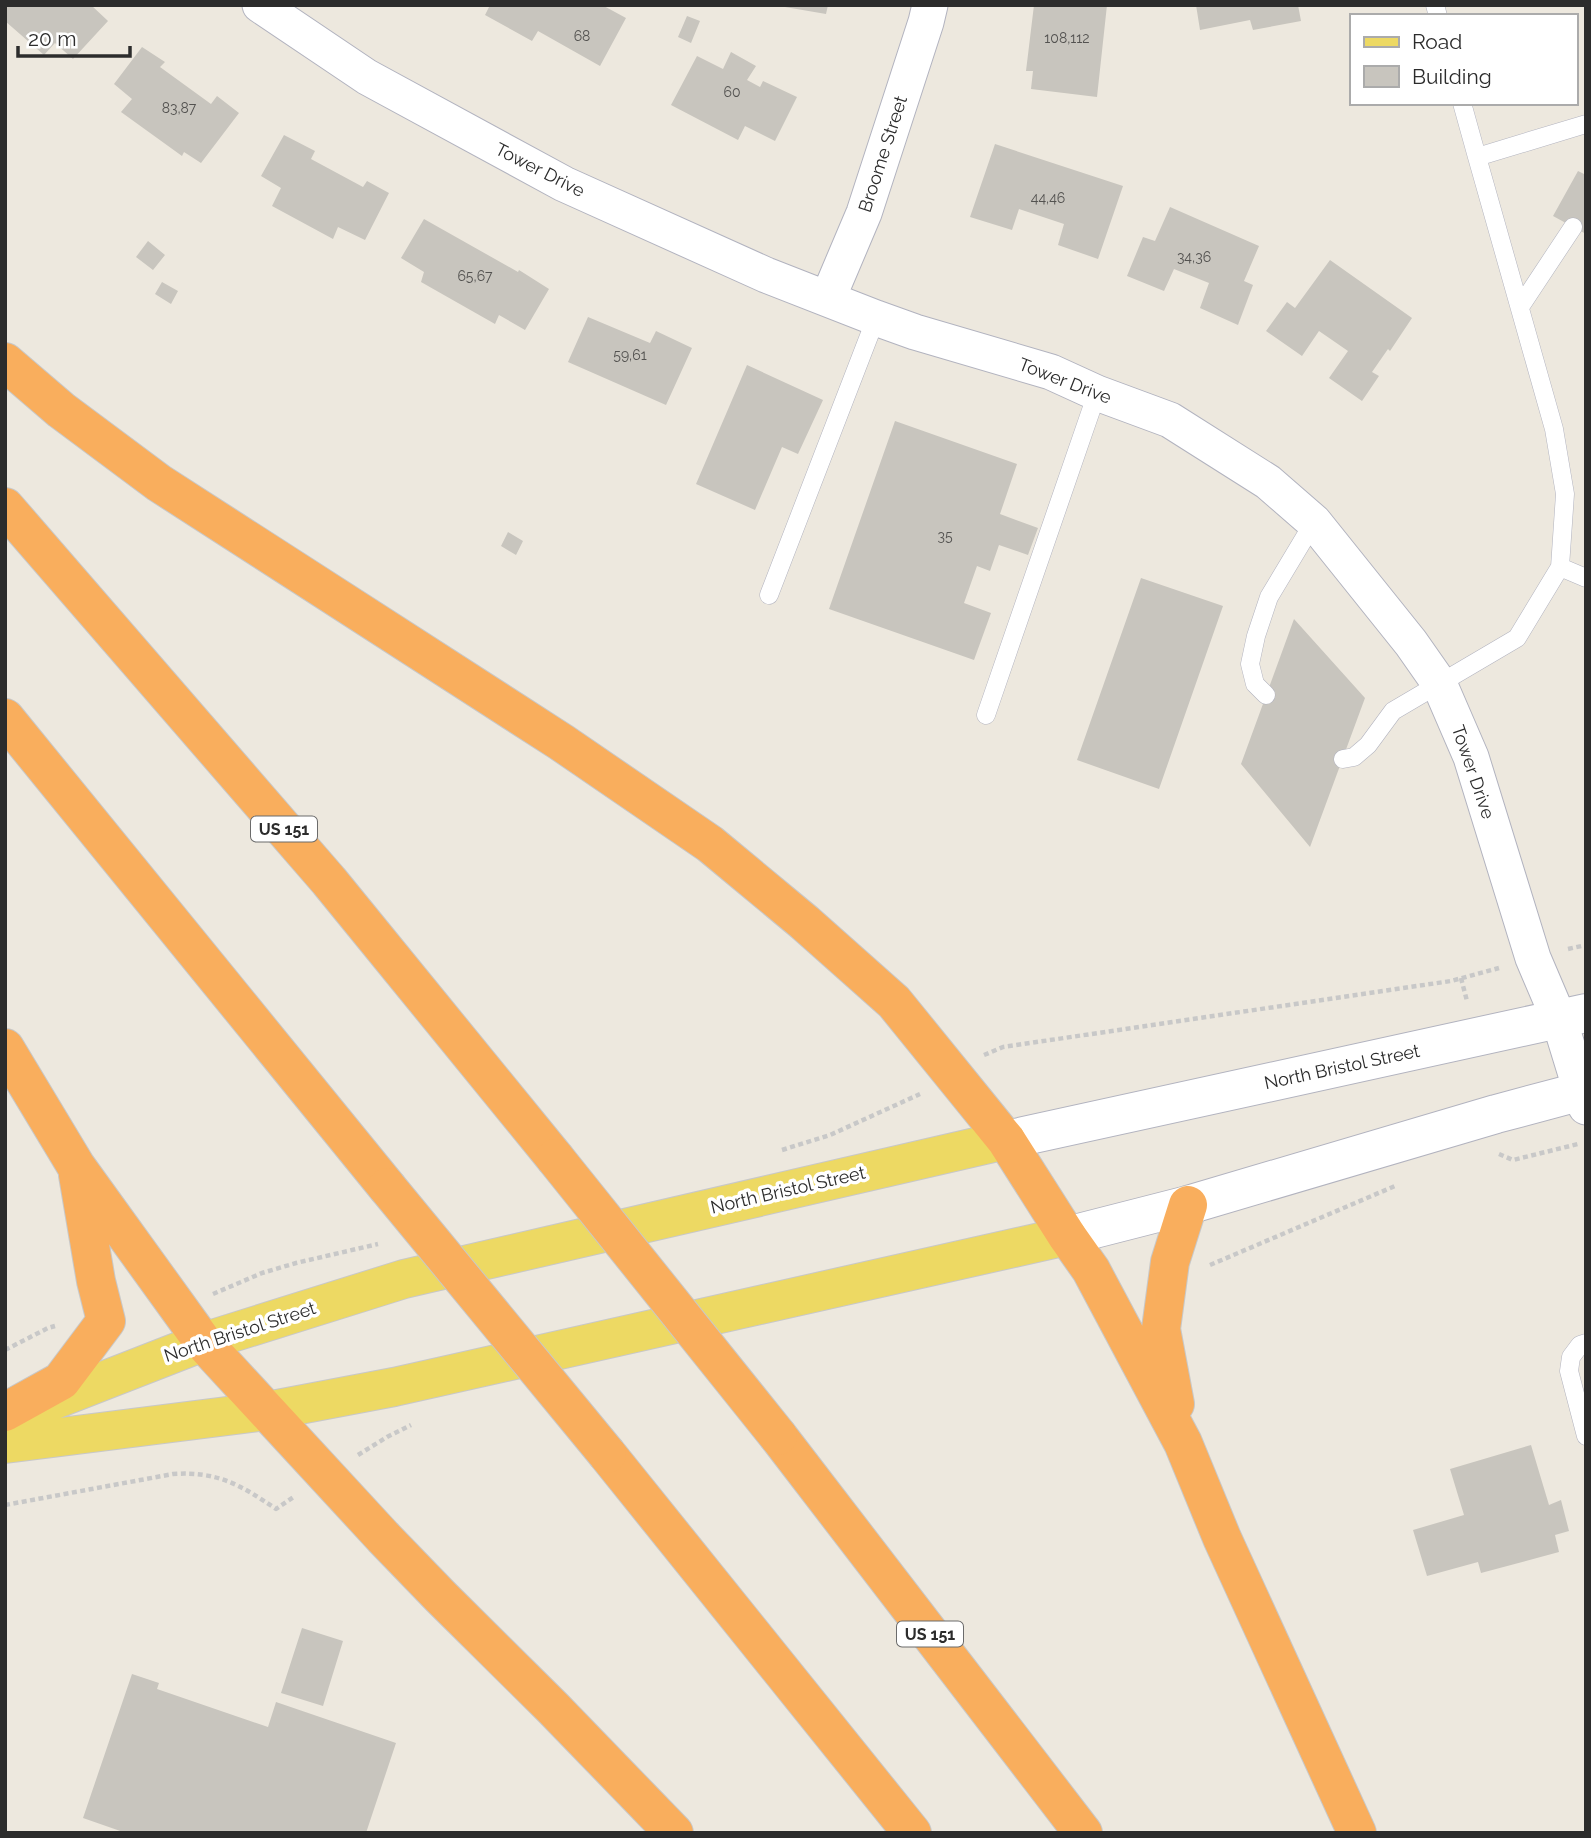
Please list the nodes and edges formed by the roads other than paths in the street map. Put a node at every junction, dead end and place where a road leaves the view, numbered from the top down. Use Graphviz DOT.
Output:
graph roads {
  1 [pos="260,5"];
  2 [pos="930,5"];
  3 [pos="1463,105"];
  4 [pos="1586,124"];
  5 [pos="1477,157"];
  6 [pos="1573,227"];
  7 [pos="828,299"];
  8 [pos="1520,307"];
  9 [pos="876,318"];
  10 [pos="5,362"];
  11 [pos="1097,393"];
  12 [pos="5,507"];
  13 [pos="1314,522"];
  14 [pos="1560,567"];
  15 [pos="1586,578"];
  16 [pos="769,596"];
  17 [pos="1439,683"];
  18 [pos="1266,695"];
  19 [pos="986,715"];
  20 [pos="5,718"];
  21 [pos="1343,759"];
  22 [pos="1573,1016"];
  23 [pos="5,1048"];
  24 [pos="1584,1096"];
  25 [pos="1006,1140"];
  26 [pos="76,1166"];
  27 [pos="1188,1205"];
  28 [pos="1067,1236"];
  29 [pos="203,1342"];
  30 [pos="1586,1343"];
  31 [pos="267,1411"];
  32 [pos="5,1412"];
  33 [pos="5,1419"];
  34 [pos="1586,1436"];
  35 [pos="1183,1443"];
  36 [pos="5,1444"];
  37 [pos="674,1833"];
  38 [pos="912,1833"];
  39 [pos="1083,1833"];
  40 [pos="1357,1833"];
  1 -- 7 [label="street, Tower Drive"];
  2 -- 7 [label="street, Broome Street"];
  3 -- 5 [label="lane"];
  4 -- 5 [label="lane"];
  5 -- 8 [label="lane"];
  6 -- 8 [label="lane"];
  7 -- 9 [label="street, Tower Drive"];
  8 -- 14 [label="lane"];
  9 -- 11 [label="street, Tower Drive"];
  9 -- 16 [label="lane"];
  10 -- 25 [label="highway"];
  11 -- 13 [label="street, Tower Drive"];
  11 -- 19 [label="lane"];
  12 -- 39 [label="highway, US 151, bridge"];
  13 -- 17 [label="street, Tower Drive"];
  13 -- 18 [label="lane"];
  14 -- 15 [label="lane"];
  14 -- 17 [label="lane"];
  17 -- 21 [label="lane"];
  17 -- 22 [label="street, Tower Drive"];
  20 -- 38 [label="highway, bridge"];
  22 -- 24 [label="street, Tower Drive"];
  22 -- 25 [label="street, North Bristol Street"];
  23 -- 26 [label="highway"];
  24 -- 27 [label="street"];
  25 -- 28 [label="highway"];
  25 -- 29 [label="main road, North Bristol Street"];
  26 -- 29 [label="highway"];
  26 -- 32 [label="highway"];
  27 -- 28 [label="street"];
  27 -- 35 [label="highway"];
  28 -- 31 [label="main road"];
  28 -- 35 [label="highway"];
  29 -- 31 [label="highway"];
  29 -- 33 [label="main road, North Bristol Street"];
  30 -- 34 [label="lane"];
  31 -- 36 [label="main road"];
  31 -- 37 [label="highway"];
  35 -- 40 [label="highway"];
}
